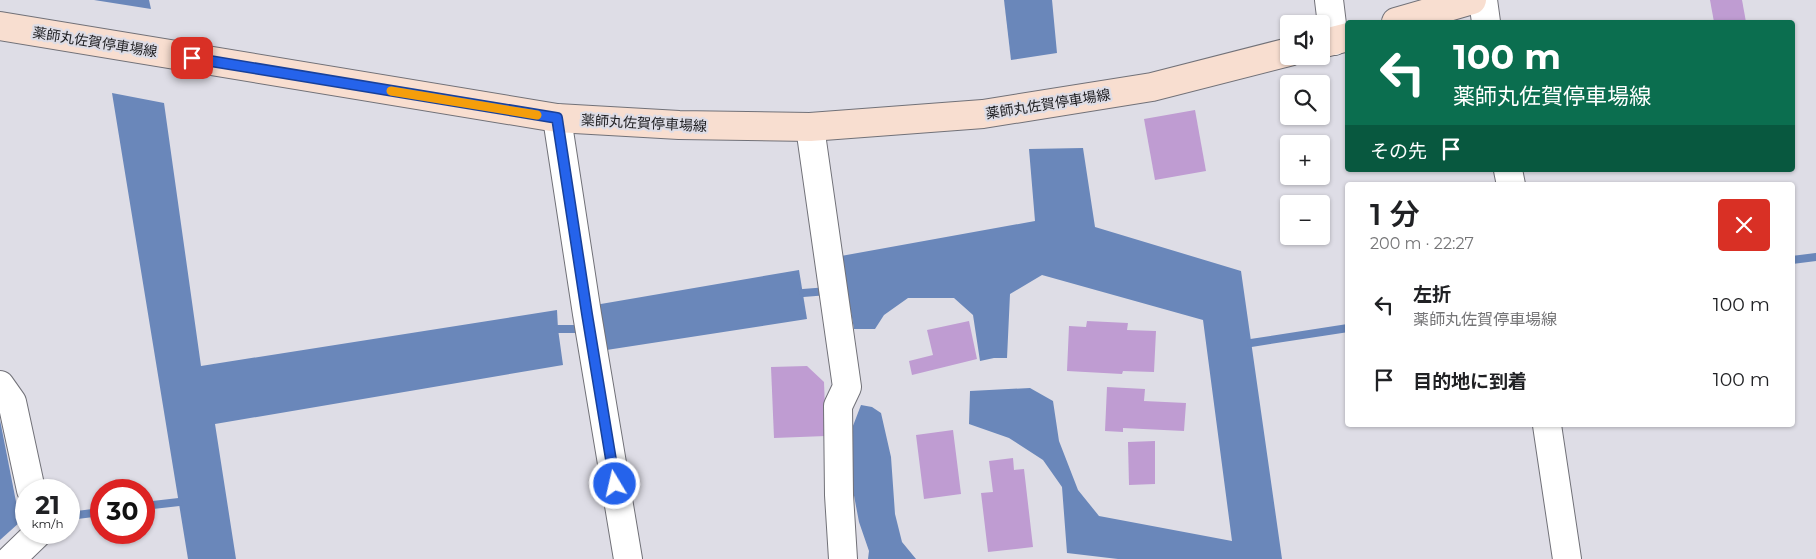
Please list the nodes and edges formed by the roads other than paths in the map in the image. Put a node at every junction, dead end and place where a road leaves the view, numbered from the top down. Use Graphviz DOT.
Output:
graph roads {
  1 [pos="1329,0"];
  2 [pos="1472,0"];
  3 [pos="1483,0"];
  4 [pos="1403,20"];
  5 [pos="1486,20"];
  6 [pos="0,26"];
  7 [pos="1334,41"];
  8 [pos="1280,54"];
  9 [pos="557,118"];
  10 [pos="810,127"];
  11 [pos="0,386"];
  12 [pos="1547,427"];
  13 [pos="29,479"];
  14 [pos="27,544"];
  15 [pos="11,559"];
  16 [pos="628,559"];
  17 [pos="843,559"];
  18 [pos="1567,559"];
  1 -- 7 [label="street"];
  2 -- 4 [label="main road"];
  3 -- 5 [label="street"];
  6 -- 9 [label="main road, 薬師丸佐賀停車場線"];
  8 -- 10 [label="main road, 薬師丸佐賀停車場線"];
  9 -- 10 [label="main road, 薬師丸佐賀停車場線"];
  9 -- 16 [label="street"];
  10 -- 17 [label="street"];
  11 -- 13 [label="street"];
  12 -- 18 [label="street"];
  14 -- 15 [label="street"];
}
